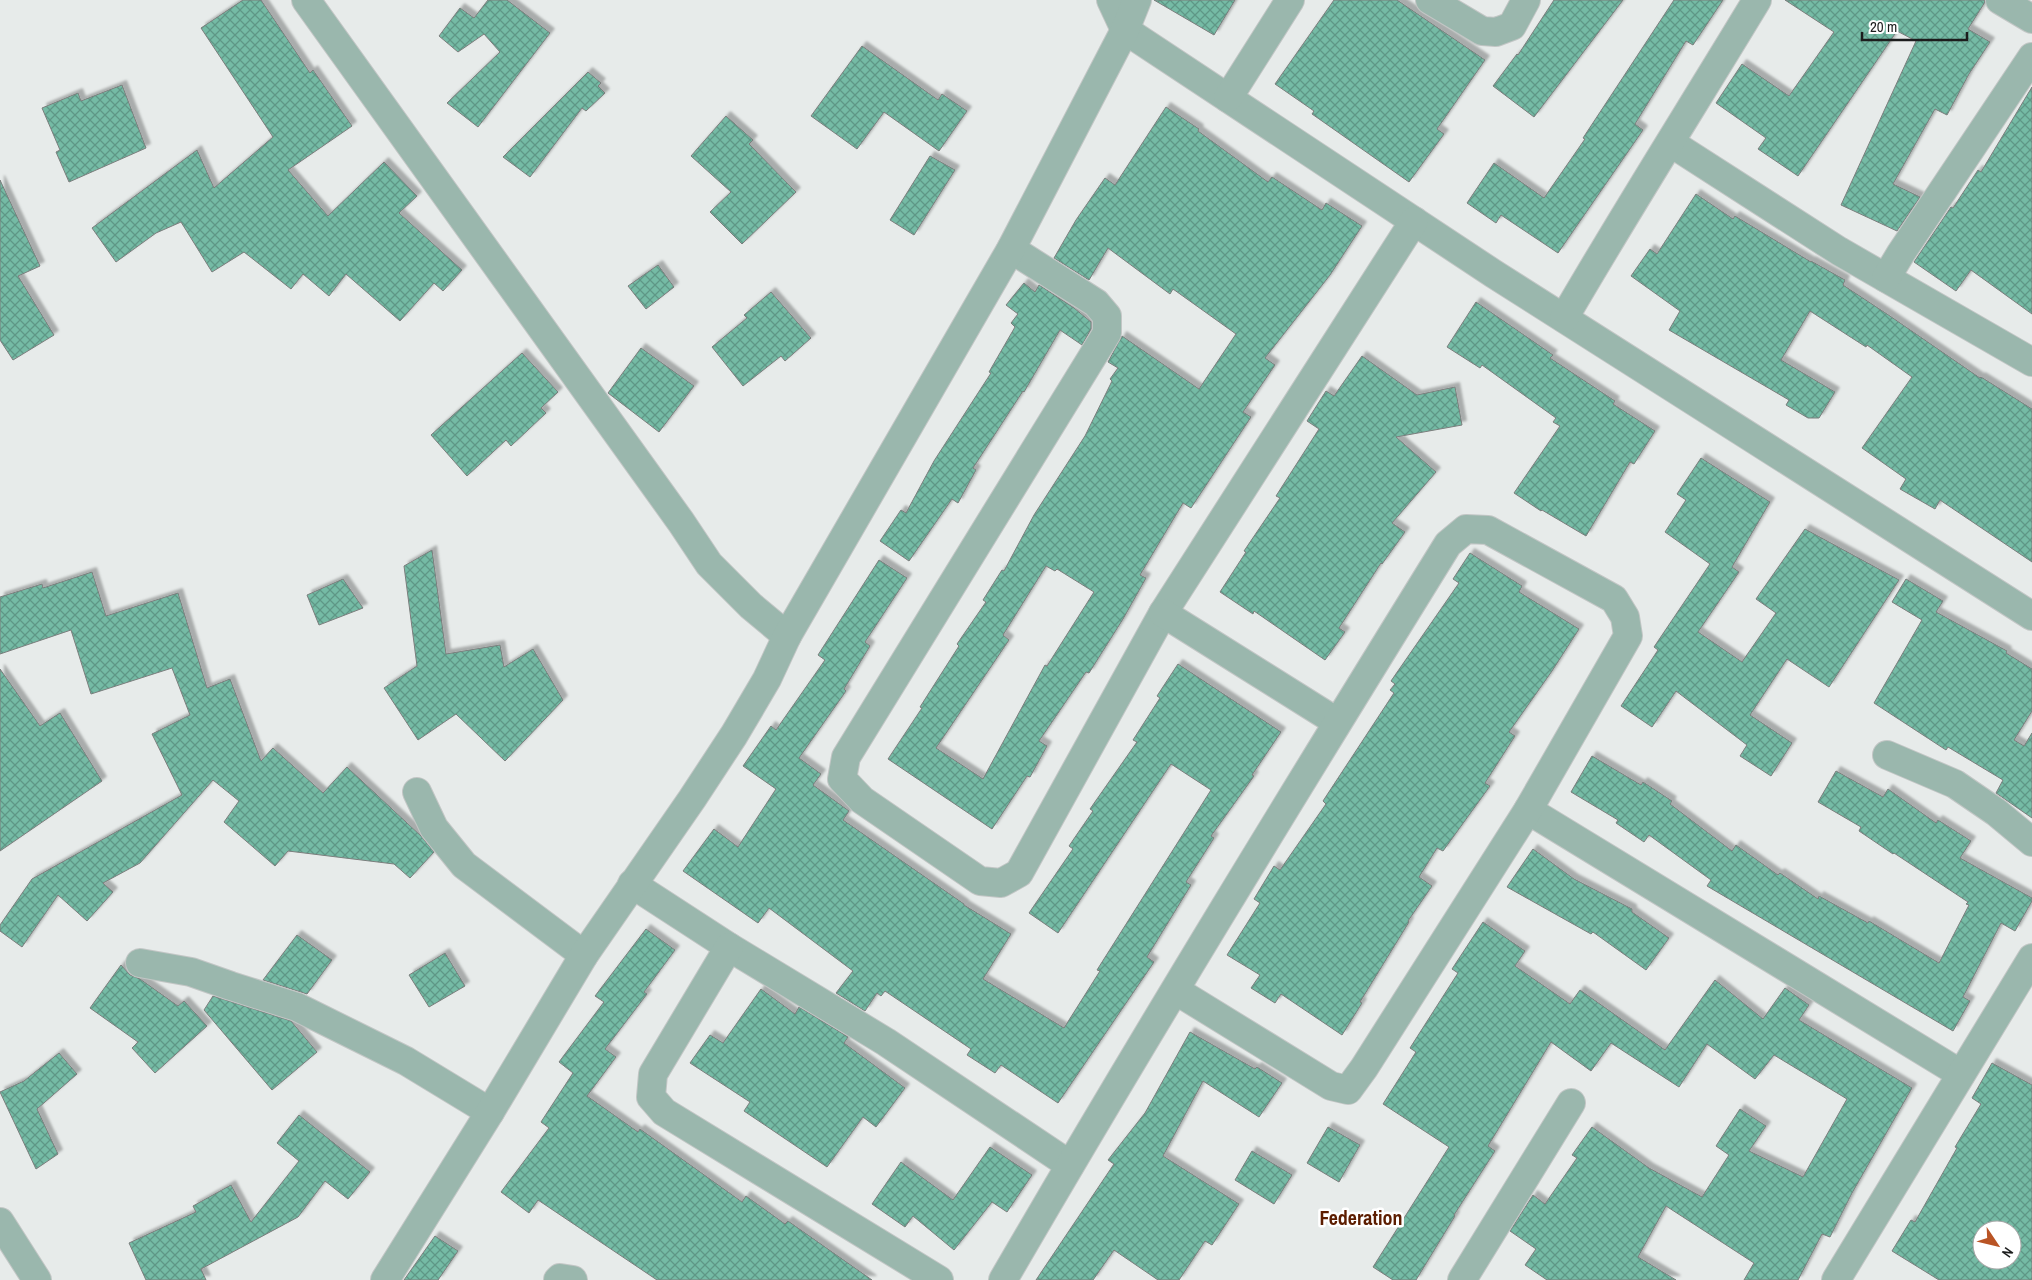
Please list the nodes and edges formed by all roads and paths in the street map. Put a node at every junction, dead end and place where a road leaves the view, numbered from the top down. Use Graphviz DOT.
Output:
graph roads {
  1 [pos="306,0"];
  2 [pos="1111,0"];
  3 [pos="1137,0"];
  4 [pos="1290,0"];
  5 [pos="1430,0"];
  6 [pos="1526,0"];
  7 [pos="1757,0"];
  8 [pos="2000,0"];
  9 [pos="2032,19"];
  10 [pos="1125,30"];
  11 [pos="2032,56"];
  12 [pos="1228,98"];
  13 [pos="1671,142"];
  14 [pos="1414,221"];
  15 [pos="1011,250"];
  16 [pos="1886,278"];
  17 [pos="1564,318"];
  18 [pos="2032,362"];
  19 [pos="1163,613"];
  20 [pos="2032,616"];
  21 [pos="787,636"];
  22 [pos="1337,722"];
  23 [pos="1887,755"];
  24 [pos="417,792"];
  25 [pos="1528,810"];
  26 [pos="2032,842"];
  27 [pos="632,884"];
  28 [pos="729,947"];
  29 [pos="584,955"];
  30 [pos="2032,958"];
  31 [pos="140,963"];
  32 [pos="1175,990"];
  33 [pos="1961,1074"];
  34 [pos="1571,1103"];
  35 [pos="490,1112"];
  36 [pos="1070,1164"];
  37 [pos="0,1222"];
  38 [pos="1469,1278"];
  39 [pos="1843,1278"];
  40 [pos="37,1280"];
  41 [pos="385,1280"];
  42 [pos="558,1280"];
  43 [pos="573,1280"];
  44 [pos="939,1280"];
  45 [pos="1003,1280"];
  1 -- 21 [label="street"];
  2 -- 10 [label="street"];
  3 -- 10 [label="street"];
  4 -- 12 [label="street"];
  5 -- 6 [label="street"];
  7 -- 13 [label="street"];
  8 -- 9 [label="street"];
  10 -- 12 [label="street"];
  10 -- 15 [label="street"];
  11 -- 16 [label="street"];
  12 -- 14 [label="street"];
  13 -- 16 [label="street"];
  13 -- 17 [label="street"];
  14 -- 17 [label="street"];
  14 -- 19 [label="street"];
  15 -- 19 [label="street"];
  15 -- 21 [label="street"];
  16 -- 18 [label="street"];
  17 -- 20 [label="street"];
  19 -- 22 [label="street"];
  21 -- 27 [label="street"];
  22 -- 25 [label="street"];
  22 -- 32 [label="street"];
  23 -- 26 [label="street"];
  24 -- 29 [label="street"];
  25 -- 32 [label="street"];
  25 -- 33 [label="street"];
  27 -- 28 [label="street"];
  27 -- 29 [label="street"];
  28 -- 36 [label="street"];
  28 -- 44 [label="street"];
  29 -- 35 [label="street"];
  30 -- 33 [label="street"];
  31 -- 35 [label="street"];
  32 -- 36 [label="street"];
  33 -- 39 [label="street"];
  34 -- 38 [label="street"];
  35 -- 41 [label="street"];
  36 -- 45 [label="street"];
  37 -- 40 [label="street"];
  42 -- 43 [label="street"];
}
